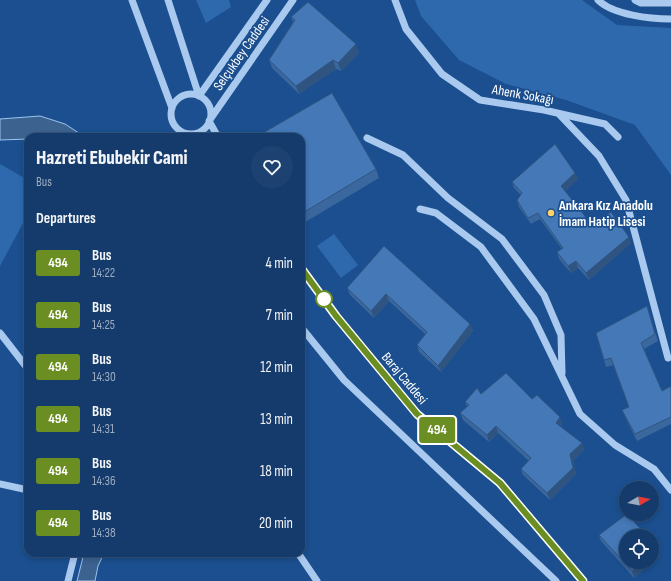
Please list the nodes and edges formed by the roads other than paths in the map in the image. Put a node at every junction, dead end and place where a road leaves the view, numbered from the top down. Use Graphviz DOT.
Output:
graph roads {
  1 [pos="168,0"];
  2 [pos="267,0"];
  3 [pos="294,0"];
  4 [pos="394,0"];
  5 [pos="598,0"];
  6 [pos="635,0"];
  7 [pos="131,2"];
  8 [pos="671,3"];
  9 [pos="671,19"];
  10 [pos="199,96"];
  11 [pos="172,108"];
  12 [pos="559,114"];
  13 [pos="209,121"];
  14 [pos="179,129"];
  15 [pos="181,133"];
  16 [pos="188,133"];
  17 [pos="196,133"];
  18 [pos="216,133"];
  19 [pos="618,137"];
  20 [pos="367,138"];
  21 [pos="420,208"];
  22 [pos="305,273"];
  23 [pos="305,332"];
  24 [pos="0,333"];
  25 [pos="668,358"];
  26 [pos="24,364"];
  27 [pos="562,377"];
  28 [pos="0,484"];
  29 [pos="24,489"];
  30 [pos="671,490"];
  31 [pos="74,557"];
  32 [pos="301,557"];
  33 [pos="68,581"];
  34 [pos="318,581"];
  35 [pos="556,581"];
  36 [pos="583,581"];
  1 -- 10 [label="street"];
  2 -- 10 [label="street, Selçukbey Caddesi"];
  3 -- 13 [label="street, Selçukbey Caddesi"];
  4 -- 12 [label="street, Ahenk Sokağı"];
  5 -- 9 [label="street"];
  6 -- 8 [label="street"];
  7 -- 11 [label="street"];
  10 -- 11 [label="street"];
  10 -- 13 [label="street"];
  11 -- 14 [label="street"];
  12 -- 19 [label="street, Ahenk Sokağı"];
  12 -- 25 [label="street"];
  13 -- 17 [label="street"];
  13 -- 18 [label="street"];
  14 -- 15 [label="street"];
  14 -- 16 [label="street"];
  20 -- 27 [label="street"];
  21 -- 27 [label="street"];
  22 -- 36 [label="street, Baraj Caddesi"];
  23 -- 35 [label="street"];
  24 -- 26 [label="street"];
  27 -- 30 [label="street"];
  28 -- 29 [label="street"];
  31 -- 33 [label="street"];
  32 -- 34 [label="street"];
}
